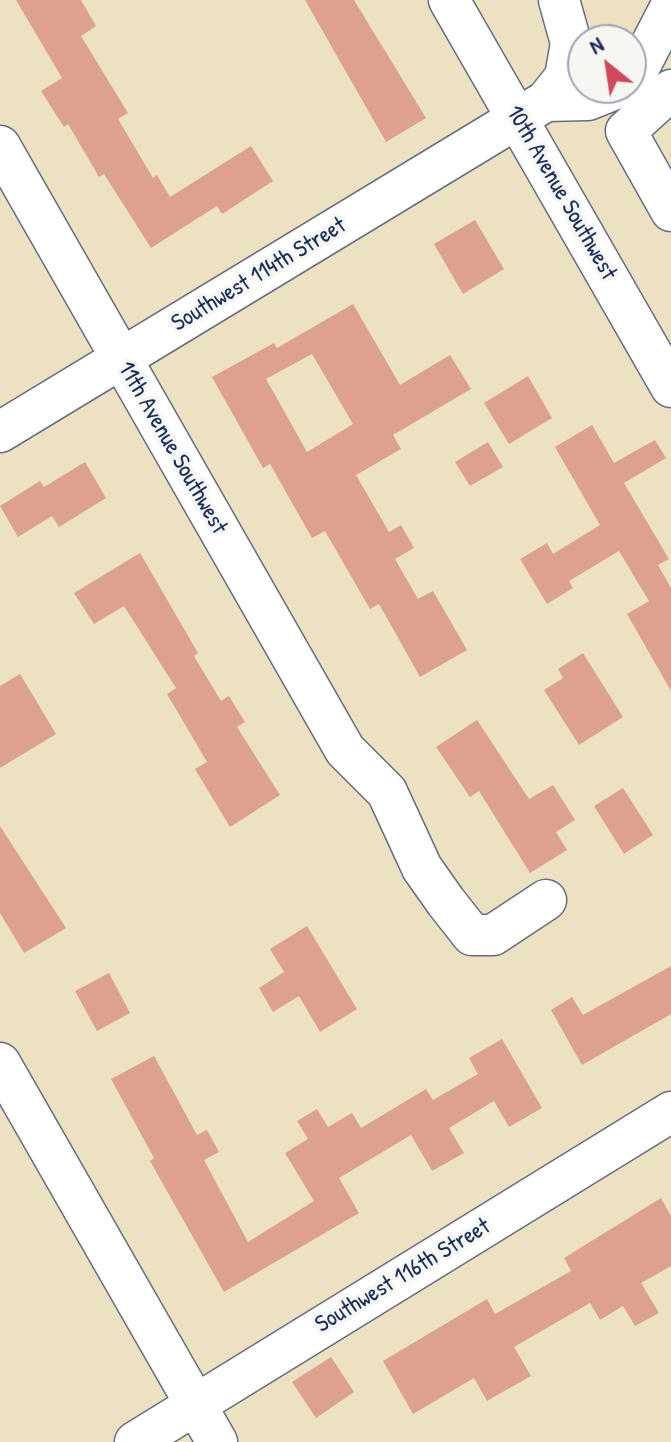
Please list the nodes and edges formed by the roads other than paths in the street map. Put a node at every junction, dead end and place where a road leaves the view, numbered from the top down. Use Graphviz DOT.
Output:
graph roads {
  1 [pos="449,0"];
  2 [pos="559,0"];
  3 [pos="671,6"];
  4 [pos="647,52"];
  5 [pos="671,90"];
  6 [pos="567,104"];
  7 [pos="532,110"];
  8 [pos="0,146"];
  9 [pos="671,211"];
  10 [pos="120,358"];
  11 [pos="671,387"];
  12 [pos="0,432"];
  13 [pos="546,900"];
  14 [pos="0,1063"];
  15 [pos="671,1112"];
  16 [pos="195,1406"];
  17 [pos="135,1442"];
  18 [pos="217,1442"];
  1 -- 7 [label="street, 10th Avenue Southwest"];
  2 -- 7 [label="street"];
  3 -- 4 [label="street"];
  5 -- 9 [label="street"];
  6 -- 7 [label="street"];
  7 -- 10 [label="street, Southwest 114th Street"];
  7 -- 11 [label="street, 10th Avenue Southwest"];
  8 -- 10 [label="street, 11th Avenue Southwest"];
  10 -- 12 [label="street, Southwest 114th Street"];
  10 -- 13 [label="street, 11th Avenue Southwest"];
  14 -- 16 [label="street"];
  15 -- 16 [label="street, Southwest 116th Street"];
  16 -- 17 [label="street, Southwest 116th Street"];
  16 -- 18 [label="street"];
}
